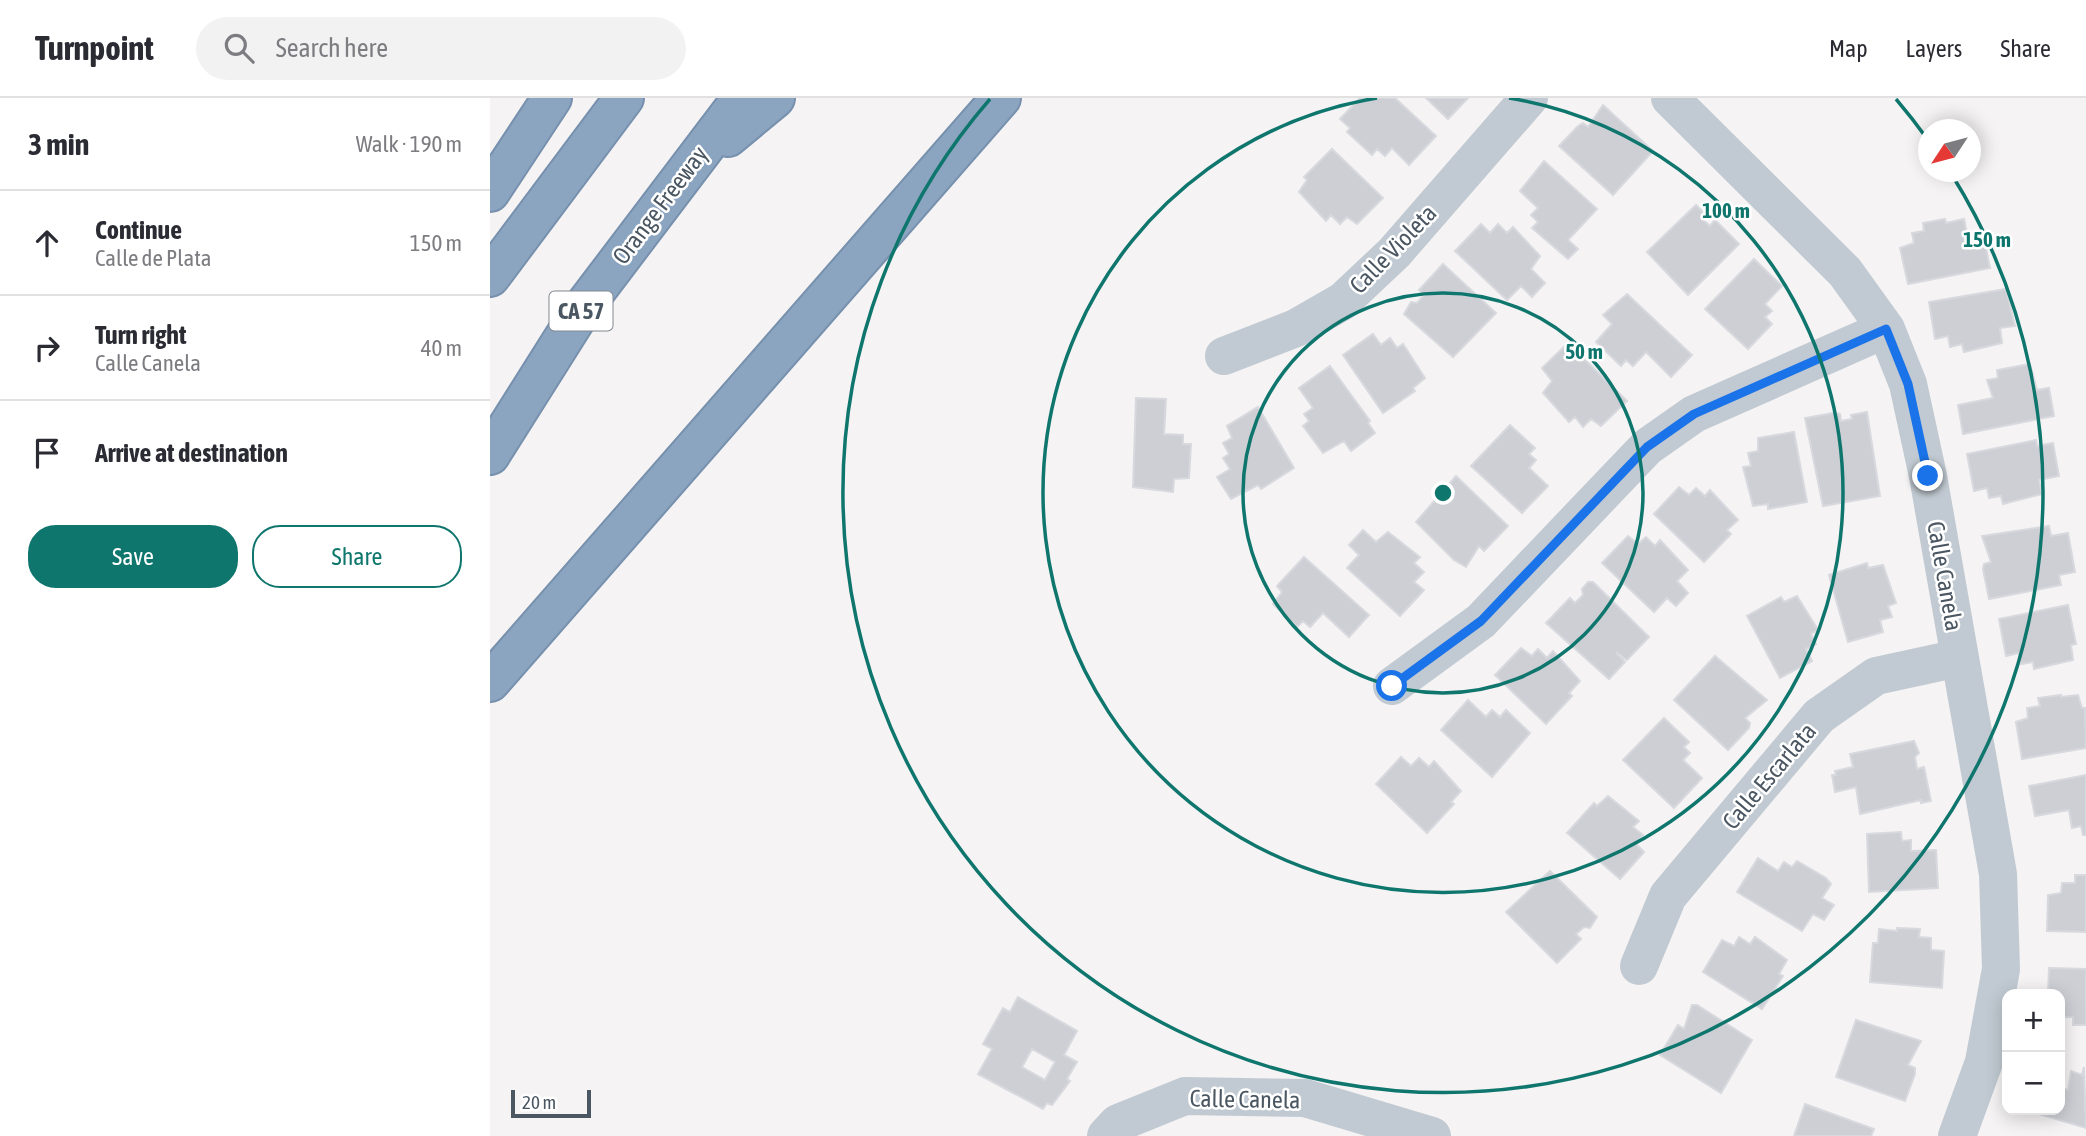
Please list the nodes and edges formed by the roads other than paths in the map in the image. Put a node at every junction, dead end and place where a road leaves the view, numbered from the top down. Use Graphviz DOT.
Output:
graph roads {
  1 [pos="552,98"];
  2 [pos="624,98"];
  3 [pos="742,98"];
  4 [pos="775,98"];
  5 [pos="1001,98"];
  6 [pos="1529,98"];
  7 [pos="1671,98"];
  8 [pos="683,174"];
  9 [pos="490,192"];
  10 [pos="490,277"];
  11 [pos="1886,329"];
  12 [pos="1224,356"];
  13 [pos="490,455"];
  14 [pos="1959,658"];
  15 [pos="490,682"];
  16 [pos="1392,686"];
  17 [pos="1639,966"];
  18 [pos="1106,1136"];
  19 [pos="1432,1136"];
  20 [pos="1957,1136"];
  1 -- 9 [label="highway"];
  2 -- 10 [label="highway"];
  3 -- 8 [label="highway, Orange Freeway / CA 57"];
  4 -- 8 [label="highway"];
  5 -- 15 [label="highway"];
  6 -- 12 [label="street, Calle Violeta"];
  7 -- 11 [label="street, Calle Canela"];
  8 -- 13 [label="highway, Orange Freeway / CA 57"];
  11 -- 14 [label="street, Calle Canela"];
  11 -- 16 [label="street"];
  14 -- 17 [label="street, Calle Escarlata"];
  14 -- 20 [label="street, Calle Canela"];
  18 -- 19 [label="street, Calle Canela"];
}
